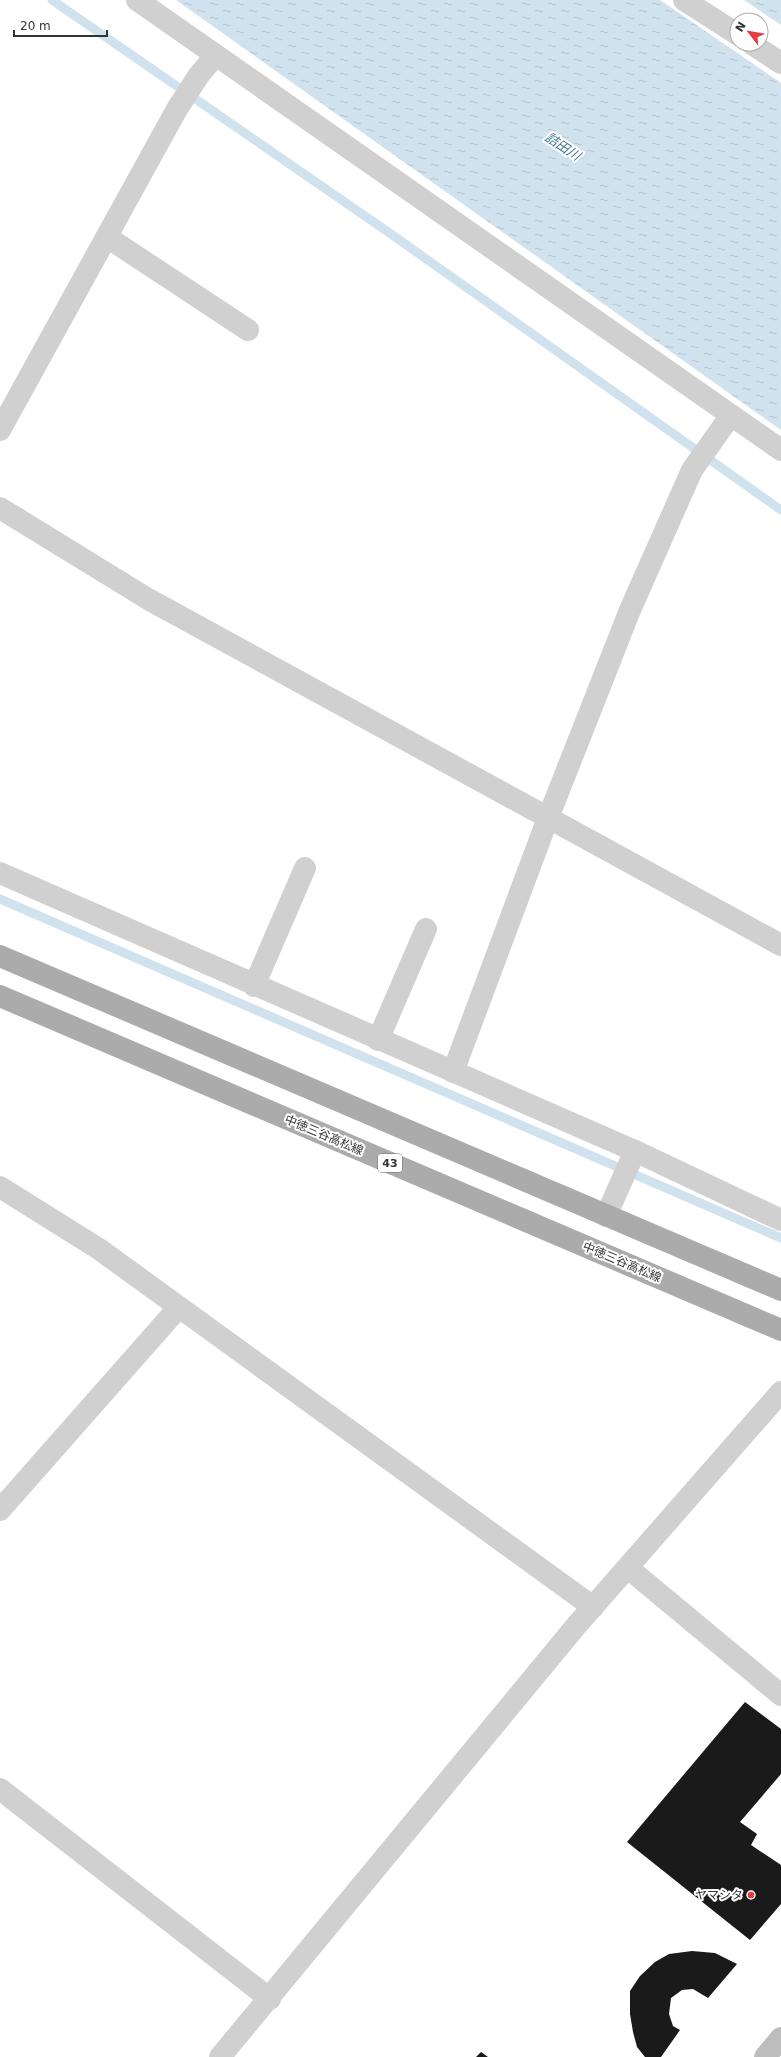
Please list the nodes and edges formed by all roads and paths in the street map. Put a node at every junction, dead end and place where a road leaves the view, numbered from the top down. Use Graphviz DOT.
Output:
graph roads {
  1 [pos="137,0"];
  2 [pos="684,0"];
  3 [pos="729,29"];
  4 [pos="764,52"];
  5 [pos="215,56"];
  6 [pos="781,63"];
  7 [pos="107,237"];
  8 [pos="248,330"];
  9 [pos="731,416"];
  10 [pos="0,430"];
  11 [pos="781,450"];
  12 [pos="0,508"];
  13 [pos="548,818"];
  14 [pos="305,868"];
  15 [pos="0,873"];
  16 [pos="426,929"];
  17 [pos="781,946"];
  18 [pos="0,956"];
  19 [pos="254,986"];
  20 [pos="0,996"];
  21 [pos="378,1040"];
  22 [pos="453,1072"];
  23 [pos="635,1151"];
  24 [pos="0,1187"];
  25 [pos="606,1216"];
  26 [pos="781,1220"];
  27 [pos="781,1290"];
  28 [pos="179,1307"];
  29 [pos="781,1330"];
  30 [pos="781,1392"];
  31 [pos="0,1510"];
  32 [pos="628,1568"];
  33 [pos="593,1607"];
  34 [pos="781,1695"];
  35 [pos="0,1789"];
  36 [pos="270,1999"];
  37 [pos="781,2038"];
  38 [pos="220,2057"];
  39 [pos="765,2057"];
  1 -- 5 [label="street"];
  2 -- 3 [label="street"];
  4 -- 6 [label="street"];
  5 -- 7 [label="street"];
  5 -- 9 [label="street"];
  7 -- 8 [label="street"];
  7 -- 10 [label="street"];
  9 -- 11 [label="street"];
  9 -- 13 [label="street"];
  12 -- 13 [label="street"];
  13 -- 17 [label="street"];
  13 -- 22 [label="street"];
  14 -- 19 [label="street"];
  15 -- 19 [label="street"];
  16 -- 21 [label="street"];
  18 -- 25 [label="main road"];
  19 -- 21 [label="street"];
  20 -- 29 [label="main road, 中徳三谷高松線 / 43"];
  21 -- 22 [label="street"];
  22 -- 23 [label="street"];
  23 -- 25 [label="street"];
  23 -- 26 [label="street"];
  24 -- 28 [label="street"];
  25 -- 27 [label="main road"];
  28 -- 31 [label="street"];
  28 -- 33 [label="street"];
  30 -- 32 [label="street"];
  32 -- 33 [label="street"];
  32 -- 34 [label="street"];
  33 -- 36 [label="street"];
  35 -- 36 [label="street"];
  36 -- 38 [label="street"];
  37 -- 39 [label="main road"];
}
